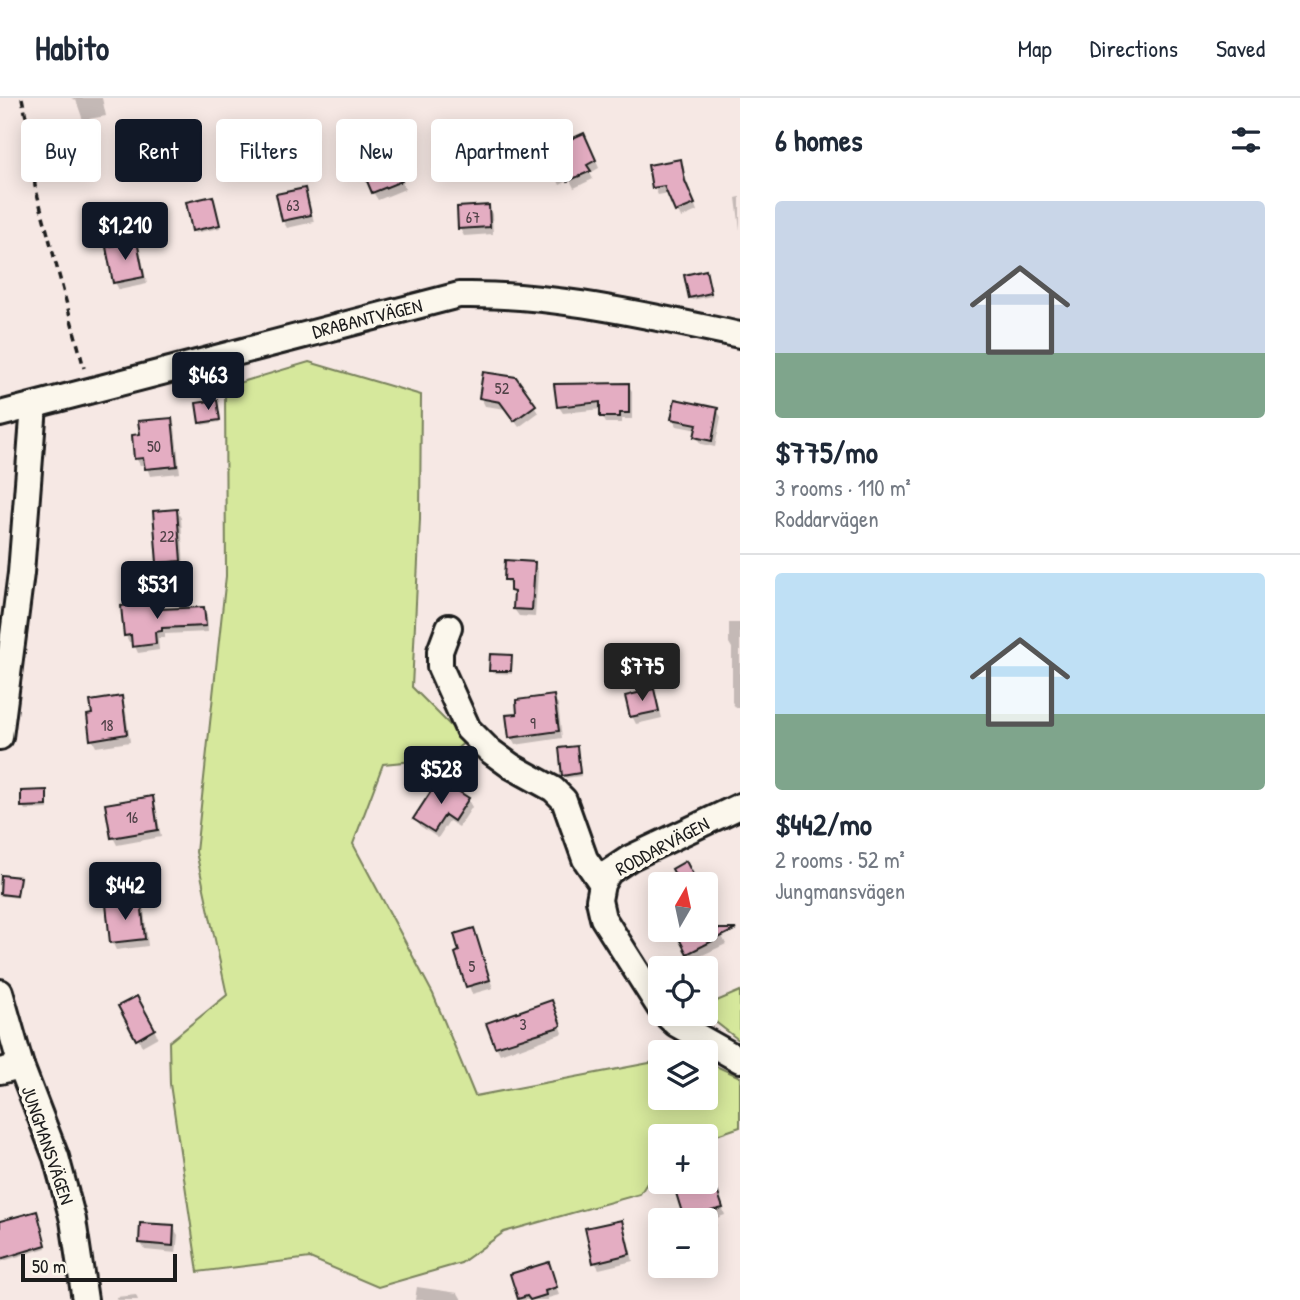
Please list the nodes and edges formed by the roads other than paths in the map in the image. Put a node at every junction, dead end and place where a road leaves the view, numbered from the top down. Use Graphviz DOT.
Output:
graph roads {
  1 [pos="740,335"];
  2 [pos="34,406"];
  3 [pos="0,414"];
  4 [pos="449,627"];
  5 [pos="0,737"];
  6 [pos="740,806"];
  7 [pos="602,884"];
  8 [pos="648,989"];
  9 [pos="0,992"];
  10 [pos="680,1026"];
  11 [pos="740,1060"];
  12 [pos="10,1068"];
  13 [pos="85,1300"];
  1 -- 2 [label="street, DRABANTVÄGEN"];
  2 -- 3 [label="street, DRABANTVÄGEN"];
  2 -- 5 [label="street"];
  4 -- 7 [label="street"];
  6 -- 7 [label="street, RODDARVÄGEN"];
  7 -- 8 [label="street, RODDARVÄGEN"];
  9 -- 12 [label="street, JUNGMANSVÄGEN"];
  10 -- 11 [label="street"];
  12 -- 13 [label="street, JUNGMANSVÄGEN"];
}
